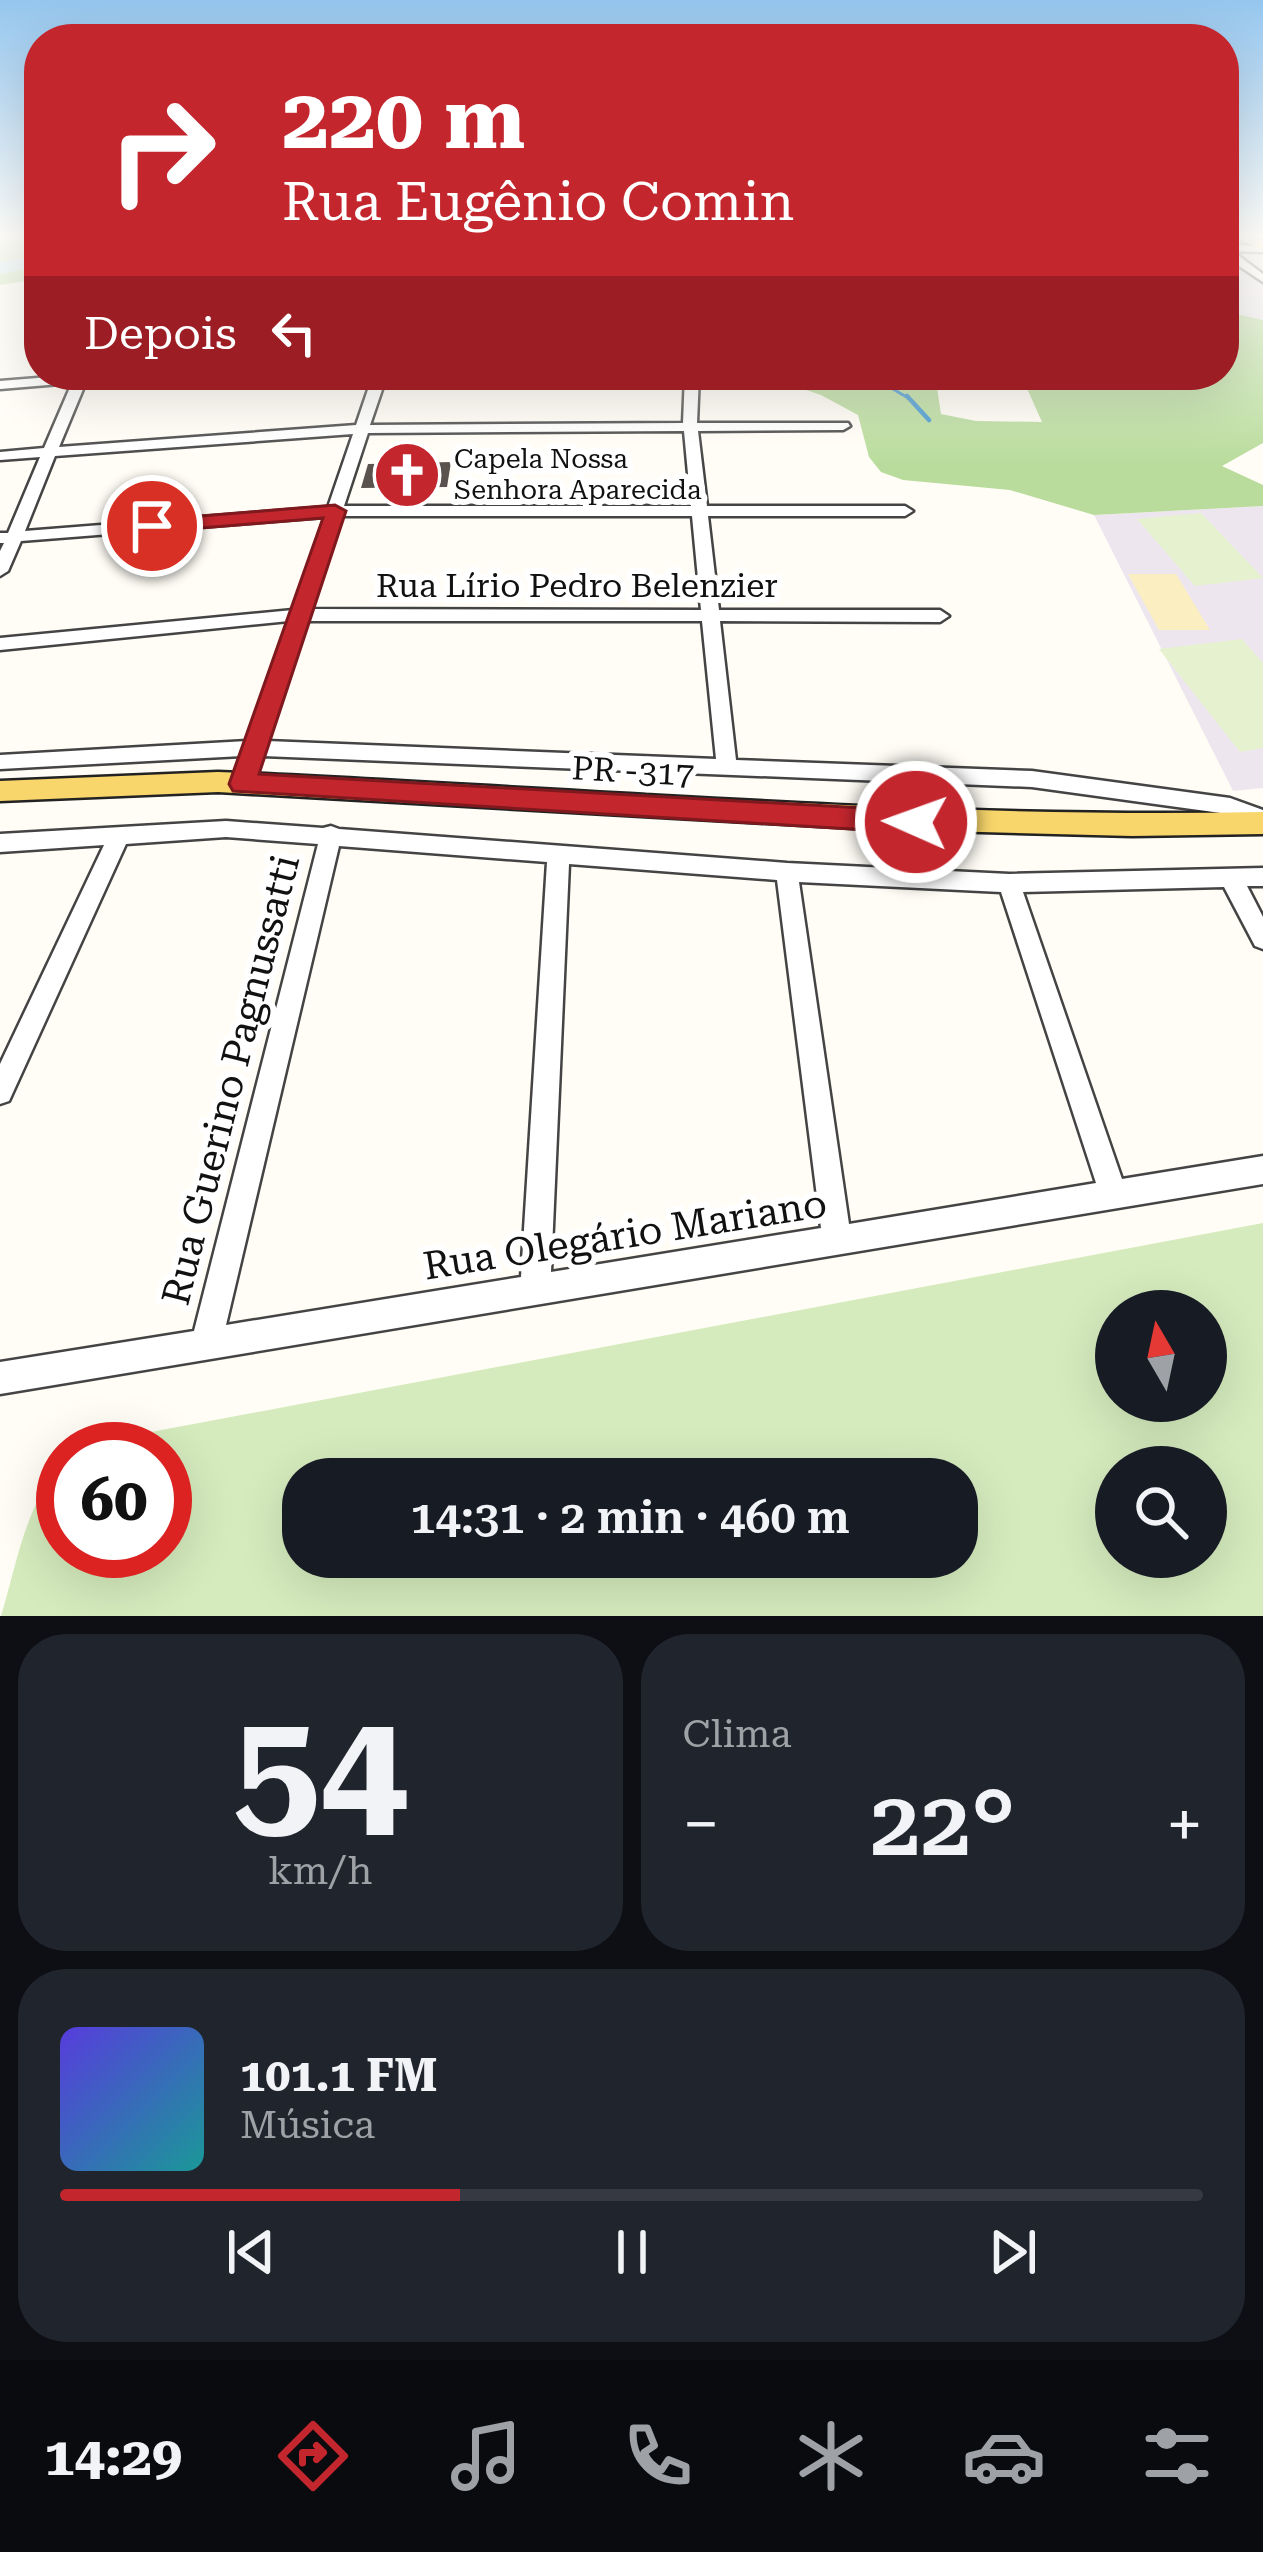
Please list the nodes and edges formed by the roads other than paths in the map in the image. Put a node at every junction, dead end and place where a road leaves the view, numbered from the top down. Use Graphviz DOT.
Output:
graph roads {
  1 [pos="75,390"];
  2 [pos="375,390"];
  3 [pos="691,390"];
  4 [pos="690,425"];
  5 [pos="843,426"];
  6 [pos="362,429"];
  7 [pos="48,453"];
  8 [pos="0,456"];
  9 [pos="699,510"];
  10 [pos="335,511"];
  11 [pos="904,511"];
  12 [pos="7,538"];
  13 [pos="0,571"];
  14 [pos="710,614"];
  15 [pos="296,615"];
  16 [pos="940,616"];
  17 [pos="0,644"];
  18 [pos="255,748"];
  19 [pos="0,762"];
  20 [pos="727,767"];
  21 [pos="243,784"];
  22 [pos="1087,788"];
  23 [pos="0,791"];
  24 [pos="1263,821"];
  25 [pos="1120,829"];
  26 [pos="120,833"];
  27 [pos="331,834"];
  28 [pos="0,843"];
  29 [pos="559,852"];
  30 [pos="787,872"];
  31 [pos="1263,877"];
  32 [pos="1232,880"];
  33 [pos="1009,883"];
  34 [pos="1263,940"];
  35 [pos="0,1092"];
  36 [pos="1263,1170"];
  37 [pos="1114,1196"];
  38 [pos="837,1240"];
  39 [pos="535,1288"];
  40 [pos="206,1345"];
  41 [pos="0,1378"];
  1 -- 7 [label="street"];
  2 -- 6 [label="street"];
  3 -- 4 [label="street"];
  4 -- 5 [label="street"];
  4 -- 6 [label="street"];
  4 -- 9 [label="street"];
  6 -- 7 [label="street"];
  6 -- 10 [label="street"];
  7 -- 8 [label="street"];
  7 -- 12 [label="street"];
  9 -- 10 [label="street"];
  9 -- 11 [label="street"];
  9 -- 14 [label="street"];
  10 -- 12 [label="street"];
  10 -- 15 [label="street"];
  12 -- 13 [label="street"];
  14 -- 15 [label="street, Rua Lírio Pedro Belenzier"];
  14 -- 16 [label="street, Rua Lírio Pedro Belenzier"];
  14 -- 20 [label="street"];
  15 -- 17 [label="street, Rua Lírio Pedro Belenzier"];
  15 -- 18 [label="street"];
  18 -- 19 [label="street"];
  18 -- 20 [label="street"];
  18 -- 21 [label="street"];
  20 -- 22 [label="street"];
  21 -- 23 [label="main road, PR -317"];
  21 -- 25 [label="main road, PR -317"];
  22 -- 24 [label="street"];
  22 -- 25 [label="street"];
  24 -- 25 [label="main road, PR -317"];
  26 -- 27 [label="street"];
  26 -- 28 [label="street"];
  26 -- 35 [label="street"];
  27 -- 29 [label="street"];
  27 -- 40 [label="street, Rua Guerino Pagnussatti"];
  29 -- 30 [label="street"];
  29 -- 39 [label="street"];
  30 -- 33 [label="street"];
  30 -- 38 [label="street"];
  31 -- 32 [label="street"];
  32 -- 33 [label="street"];
  32 -- 34 [label="street"];
  33 -- 37 [label="street"];
  36 -- 37 [label="street, Rua Olegário Mariano"];
  37 -- 38 [label="street, Rua Olegário Mariano"];
  38 -- 39 [label="street, Rua Olegário Mariano"];
  39 -- 40 [label="street, Rua Olegário Mariano"];
  40 -- 41 [label="street, Rua Olegário Mariano"];
}
